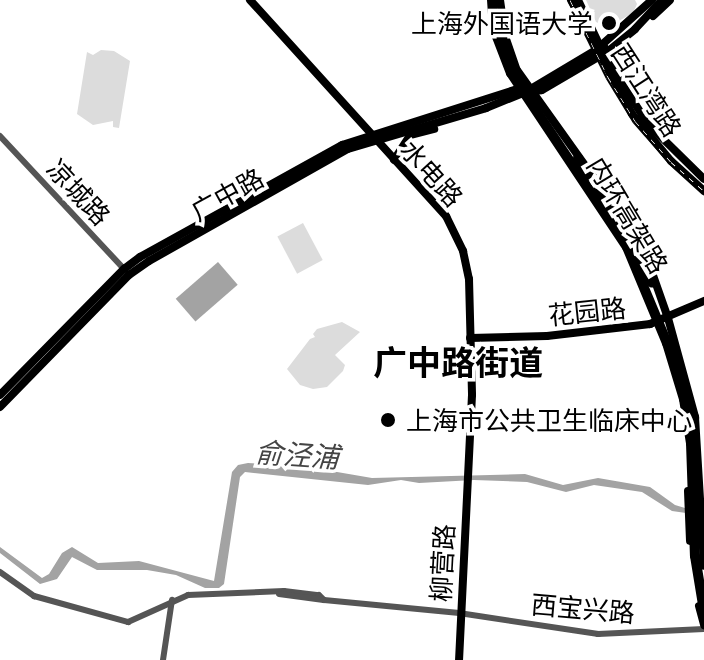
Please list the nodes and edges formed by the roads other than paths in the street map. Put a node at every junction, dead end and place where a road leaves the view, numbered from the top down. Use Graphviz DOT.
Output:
graph roads {
  1 [pos="250,0"];
  2 [pos="494,0"];
  3 [pos="571,0"];
  4 [pos="579,0"];
  5 [pos="657,0"];
  6 [pos="670,0"];
  7 [pos="638,24"];
  8 [pos="616,38"];
  9 [pos="601,50"];
  10 [pos="525,92"];
  11 [pos="499,98"];
  12 [pos="486,108"];
  13 [pos="458,109"];
  14 [pos="440,124"];
  15 [pos="545,130"];
  16 [pos="0,136"];
  17 [pos="373,137"];
  18 [pos="385,137"];
  19 [pos="578,158"];
  20 [pos="394,160"];
  21 [pos="704,182"];
  22 [pos="704,191"];
  23 [pos="127,272"];
  24 [pos="642,276"];
  25 [pos="704,301"];
  26 [pos="662,317"];
  27 [pos="470,338"];
  28 [pos="1,400"];
  29 [pos="466,471"];
  30 [pos="704,566"];
  31 [pos="0,572"];
  32 [pos="704,592"];
  33 [pos="172,600"];
  34 [pos="704,611"];
  35 [pos="459,613"];
  36 [pos="704,627"];
  37 [pos="163,660"];
  38 [pos="459,660"];
  1 -- 17 [label="main road, 水电路"];
  2 -- 10 [label="main road"];
  2 -- 24 [label="highway, 内环高架路"];
  2 -- 26 [label="highway, 内环高架路"];
  3 -- 9 [label="main road, 西江湾路"];
  4 -- 9 [label="main road"];
  5 -- 7 [label="main road"];
  5 -- 8 [label="main road"];
  5 -- 9 [label="main road"];
  6 -- 7 [label="main road"];
  7 -- 9 [label="main road"];
  9 -- 10 [label="main road, 广中路"];
  9 -- 21 [label="main road"];
  9 -- 22 [label="main road, 西江湾路"];
  10 -- 12 [label="main road, 广中路"];
  10 -- 13 [label="main road, 广中路"];
  10 -- 15 [label="main road"];
  10 -- 19 [label="main road"];
  11 -- 13 [label="main road"];
  12 -- 18 [label="main road, 广中路"];
  12 -- 20 [label="main road"];
  13 -- 17 [label="main road, 广中路"];
  14 -- 18 [label="main road"];
  15 -- 24 [label="highway"];
  15 -- 26 [label="main road"];
  16 -- 23 [label="street, 凉城路"];
  17 -- 18 [label="main road, 广中路"];
  17 -- 20 [label="main road, 水电路"];
  17 -- 23 [label="main road, 广中路"];
  19 -- 26 [label="highway"];
  19 -- 26 [label="main road"];
  20 -- 27 [label="main road, 水电路"];
  23 -- 28 [label="main road, 广中路"];
  24 -- 34 [label="highway, 内环高架路"];
  25 -- 26 [label="main road, 花园路"];
  26 -- 27 [label="main road, 花园路"];
  26 -- 30 [label="main road"];
  26 -- 32 [label="highway, 内环高架路"];
  26 -- 36 [label="main road"];
  27 -- 29 [label="main road, 水电路"];
  29 -- 35 [label="main road, 柳营路"];
  31 -- 33 [label="street, 西宝兴路"];
  33 -- 35 [label="street, 西宝兴路"];
  33 -- 37 [label="street"];
  35 -- 36 [label="street, 西宝兴路"];
  35 -- 38 [label="main road, 柳营路"];
}
